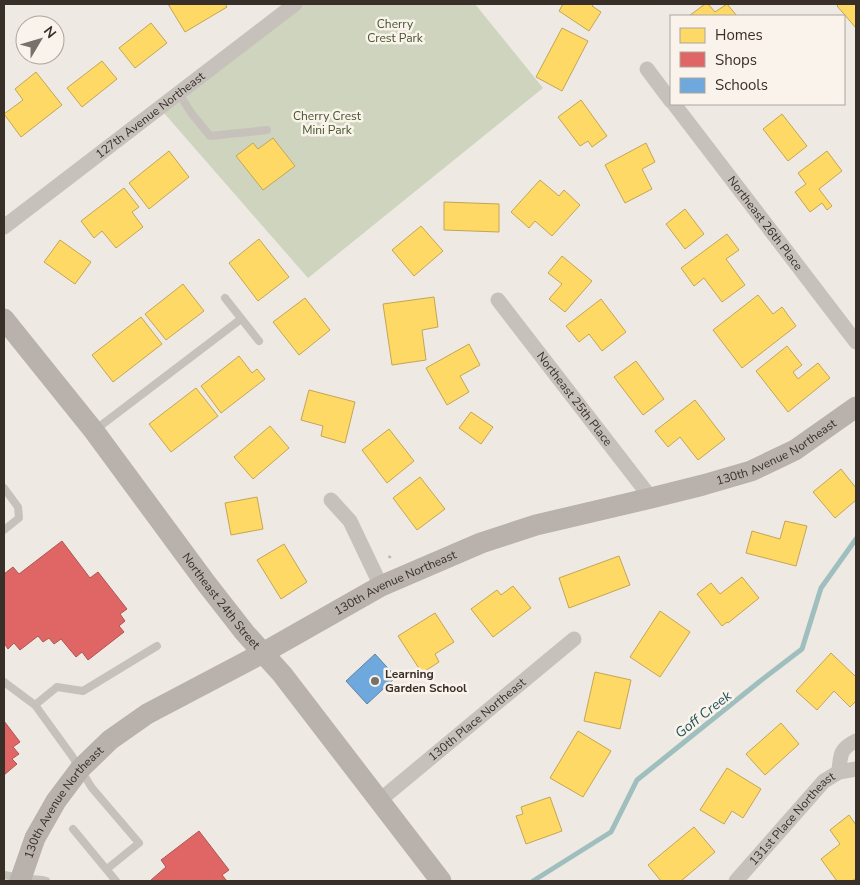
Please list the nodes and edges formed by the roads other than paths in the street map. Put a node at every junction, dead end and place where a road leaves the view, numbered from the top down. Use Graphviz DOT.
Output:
graph roads {
  1 [pos="296,4"];
  2 [pos="647,69"];
  3 [pos="179,94"];
  4 [pos="670,99"];
  5 [pos="675,105"];
  6 [pos="267,130"];
  7 [pos="4,227"];
  8 [pos="225,298"];
  9 [pos="498,300"];
  10 [pos="4,319"];
  11 [pos="241,319"];
  12 [pos="259,341"];
  13 [pos="856,342"];
  14 [pos="856,407"];
  15 [pos="94,432"];
  16 [pos="4,488"];
  17 [pos="651,498"];
  18 [pos="331,500"];
  19 [pos="4,530"];
  20 [pos="381,586"];
  21 [pos="574,639"];
  22 [pos="157,646"];
  23 [pos="263,653"];
  24 [pos="4,682"];
  25 [pos="35,705"];
  26 [pos="856,741"];
  27 [pos="80,769"];
  28 [pos="856,769"];
  29 [pos="840,772"];
  30 [pos="380,800"];
  31 [pos="73,829"];
  32 [pos="107,869"];
  33 [pos="15,878"];
  34 [pos="46,881"];
  35 [pos="116,881"];
  36 [pos="441,881"];
  37 [pos="736,881"];
  1 -- 3 [label="street, 127th Avenue Northeast"];
  2 -- 4 [label="street"];
  3 -- 6 [label="lane"];
  3 -- 7 [label="street, 127th Avenue Northeast"];
  5 -- 13 [label="street, Northeast 26th Place"];
  8 -- 11 [label="lane"];
  9 -- 17 [label="street, Northeast 25th Place"];
  10 -- 15 [label="street, Northeast 24th Street"];
  11 -- 12 [label="lane"];
  11 -- 15 [label="lane"];
  14 -- 17 [label="street, 130th Avenue Northeast"];
  15 -- 23 [label="street, Northeast 24th Street"];
  16 -- 19 [label="lane"];
  17 -- 20 [label="street, 130th Avenue Northeast"];
  18 -- 20 [label="street"];
  20 -- 23 [label="street, 130th Avenue Northeast"];
  21 -- 30 [label="street, 130th Place Northeast"];
  22 -- 25 [label="lane"];
  23 -- 27 [label="street, 130th Avenue Northeast"];
  23 -- 30 [label="street, Northeast 24th Street"];
  24 -- 25 [label="lane"];
  25 -- 27 [label="lane"];
  26 -- 29 [label="street"];
  27 -- 32 [label="lane"];
  27 -- 33 [label="street, 130th Avenue Northeast"];
  28 -- 29 [label="street, 131st Place Northeast"];
  29 -- 37 [label="street, 131st Place Northeast"];
  30 -- 36 [label="street, Northeast 24th Street"];
  31 -- 32 [label="lane"];
  32 -- 35 [label="lane"];
  33 -- 34 [label="lane"];
}
